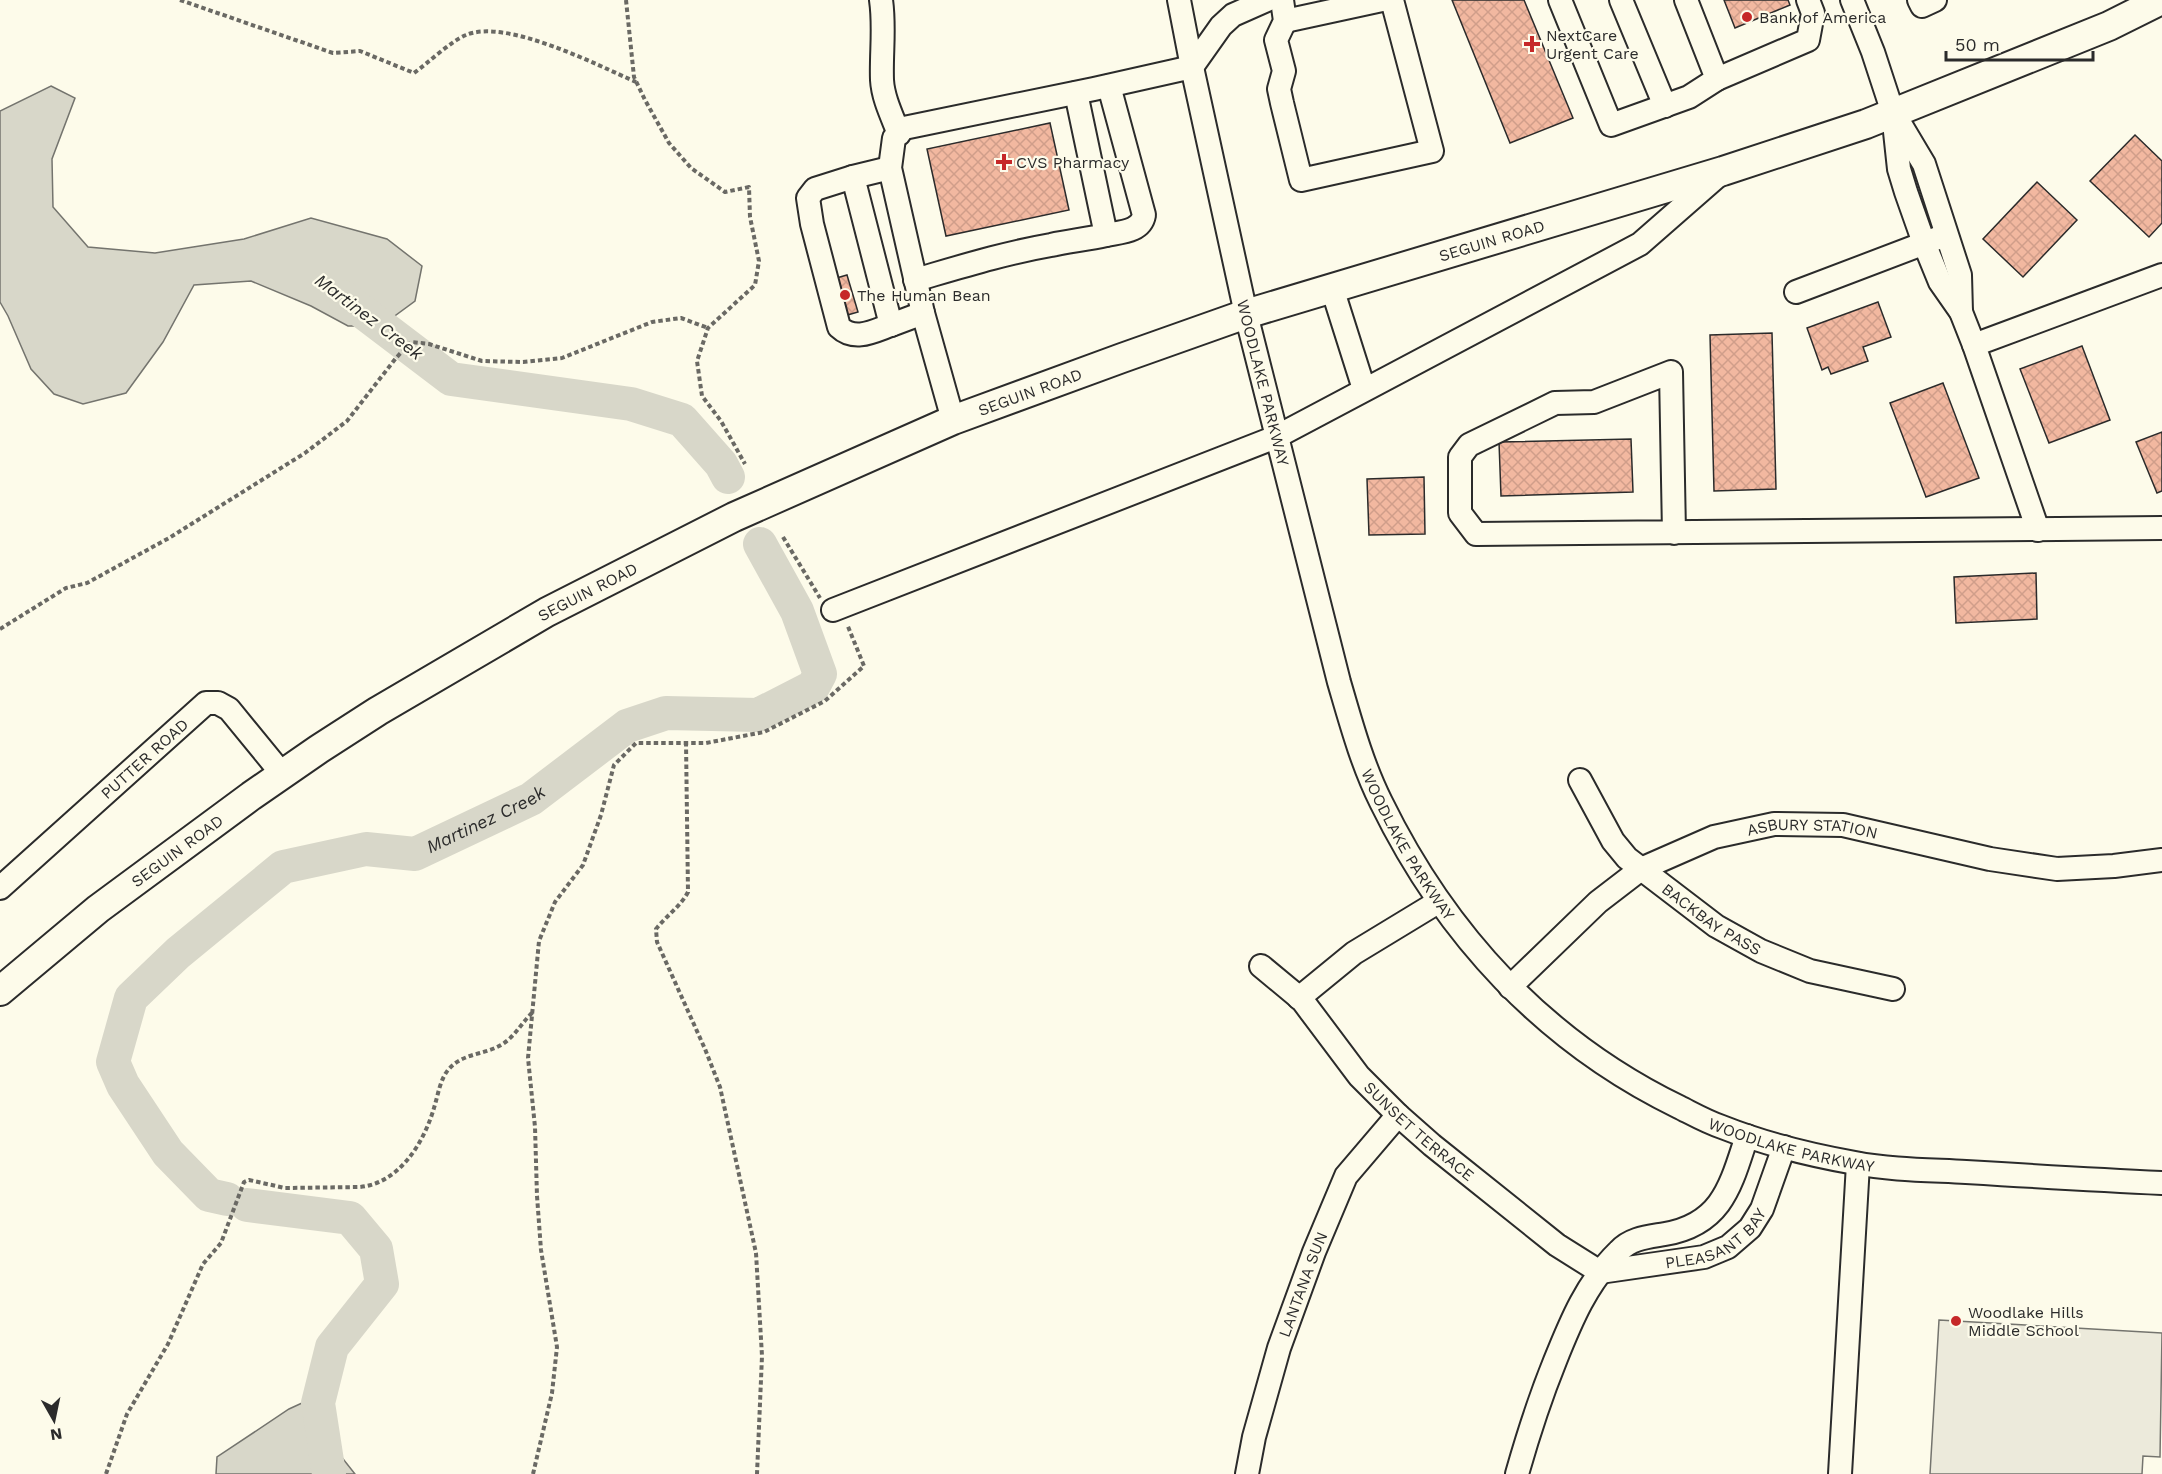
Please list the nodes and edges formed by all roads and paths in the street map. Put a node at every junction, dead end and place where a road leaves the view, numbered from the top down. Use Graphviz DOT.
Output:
graph roads {
  1 [pos="180,0"];
  2 [pos="626,0"];
  3 [pos="881,0"];
  4 [pos="1179,0"];
  5 [pos="1267,0"];
  6 [pos="1382,0"];
  7 [pos="1392,0"];
  8 [pos="1560,0"];
  9 [pos="1622,0"];
  10 [pos="1686,0"];
  11 [pos="1808,0"];
  12 [pos="1852,0"];
  13 [pos="1919,0"];
  14 [pos="1935,0"];
  15 [pos="2161,0"];
  16 [pos="1283,11"];
  17 [pos="1192,67"];
  18 [pos="1717,78"];
  19 [pos="637,83"];
  20 [pos="1109,86"];
  21 [pos="1076,93"];
  22 [pos="1665,106"];
  23 [pos="1893,113"];
  24 [pos="898,134"];
  25 [pos="890,168"];
  26 [pos="1723,171"];
  27 [pos="853,177"];
  28 [pos="1947,234"];
  29 [pos="1106,235"];
  30 [pos="1924,243"];
  31 [pos="2162,275"];
  32 [pos="915,280"];
  33 [pos="1332,288"];
  34 [pos="1796,292"];
  35 [pos="1961,312"];
  36 [pos="923,313"];
  37 [pos="1246,314"];
  38 [pos="891,324"];
  39 [pos="708,328"];
  40 [pos="1974,345"];
  41 [pos="1364,389"];
  42 [pos="953,420"];
  43 [pos="1276,437"];
  44 [pos="745,464"];
  45 [pos="2162,528"];
  46 [pos="2038,530"];
  47 [pos="1674,533"];
  48 [pos="783,537"];
  49 [pos="833,610"];
  50 [pos="0,629"];
  51 [pos="686,742"];
  52 [pos="283,775"];
  53 [pos="1580,780"];
  54 [pos="2162,860"];
  55 [pos="1641,869"];
  56 [pos="0,888"];
  57 [pos="1438,902"];
  58 [pos="1261,966"];
  59 [pos="1510,987"];
  60 [pos="1893,989"];
  61 [pos="0,991"];
  62 [pos="1299,998"];
  63 [pos="533,1012"];
  64 [pos="1398,1115"];
  65 [pos="1747,1136"];
  66 [pos="1784,1147"];
  67 [pos="1858,1164"];
  68 [pos="2162,1184"];
  69 [pos="1691,1226"];
  70 [pos="1704,1257"];
  71 [pos="1600,1272"];
  72 [pos="106,1474"];
  73 [pos="532,1474"];
  74 [pos="757,1474"];
  75 [pos="1247,1474"];
  76 [pos="1516,1474"];
  77 [pos="1840,1474"];
  1 -- 19 [label="path"];
  2 -- 19 [label="path"];
  3 -- 24 [label="street"];
  4 -- 17 [label="street, WOODLAKE PARKWAY"];
  5 -- 17 [label="street"];
  6 -- 16 [label="street"];
  7 -- 16 [label="street"];
  8 -- 22 [label="street"];
  9 -- 22 [label="street"];
  10 -- 18 [label="street"];
  11 -- 18 [label="street"];
  12 -- 23 [label="street"];
  13 -- 14 [label="street"];
  15 -- 23 [label="main road, SEGUIN ROAD"];
  17 -- 20 [label="street"];
  17 -- 37 [label="street, WOODLAKE PARKWAY"];
  18 -- 22 [label="street"];
  19 -- 39 [label="path"];
  20 -- 21 [label="street"];
  20 -- 29 [label="street"];
  21 -- 24 [label="street"];
  21 -- 29 [label="street"];
  23 -- 26 [label="main road, SEGUIN ROAD"];
  23 -- 28 [label="street"];
  23 -- 30 [label="street"];
  24 -- 25 [label="street"];
  25 -- 27 [label="street"];
  25 -- 32 [label="street"];
  26 -- 33 [label="main road, SEGUIN ROAD"];
  26 -- 41 [label="street"];
  27 -- 38 [label="street"];
  27 -- 38 [label="street"];
  28 -- 30 [label="street"];
  28 -- 35 [label="street"];
  29 -- 32 [label="street"];
  30 -- 34 [label="street"];
  30 -- 35 [label="street"];
  31 -- 40 [label="street"];
  32 -- 36 [label="street"];
  33 -- 37 [label="main road, SEGUIN ROAD"];
  33 -- 41 [label="street"];
  35 -- 40 [label="street"];
  36 -- 38 [label="street"];
  36 -- 42 [label="street"];
  37 -- 42 [label="main road, SEGUIN ROAD"];
  37 -- 43 [label="street, WOODLAKE PARKWAY"];
  39 -- 44 [label="path"];
  39 -- 50 [label="path"];
  40 -- 46 [label="street"];
  41 -- 43 [label="street"];
  42 -- 52 [label="main road, SEGUIN ROAD"];
  43 -- 49 [label="street"];
  43 -- 57 [label="street, WOODLAKE PARKWAY"];
  45 -- 46 [label="street"];
  46 -- 47 [label="street"];
  47 -- 47 [label="street"];
  48 -- 49 [label="path"];
  49 -- 51 [label="path"];
  51 -- 63 [label="path"];
  51 -- 74 [label="path"];
  52 -- 56 [label="street, PUTTER ROAD"];
  52 -- 61 [label="main road, SEGUIN ROAD"];
  53 -- 55 [label="street, BACKBAY PASS"];
  54 -- 55 [label="street, ASBURY STATION"];
  55 -- 59 [label="street, ASBURY STATION"];
  55 -- 60 [label="street, BACKBAY PASS"];
  57 -- 59 [label="street, WOODLAKE PARKWAY"];
  57 -- 62 [label="street"];
  58 -- 62 [label="street, SUNSET TERRACE"];
  59 -- 65 [label="street, WOODLAKE PARKWAY"];
  62 -- 64 [label="street, SUNSET TERRACE"];
  63 -- 72 [label="path"];
  63 -- 73 [label="path"];
  64 -- 71 [label="street, SUNSET TERRACE"];
  64 -- 75 [label="street, LANTANA SUN"];
  65 -- 66 [label="street, WOODLAKE PARKWAY"];
  65 -- 69 [label="street, PLEASANT BAY"];
  66 -- 67 [label="street, WOODLAKE PARKWAY"];
  66 -- 70 [label="street, PLEASANT BAY"];
  67 -- 68 [label="street, WOODLAKE PARKWAY"];
  67 -- 77 [label="street"];
  69 -- 70 [label="street"];
  69 -- 71 [label="street, PLEASANT BAY"];
  70 -- 71 [label="street, PLEASANT BAY"];
  71 -- 76 [label="street, PLEASANT BAY"];
}
